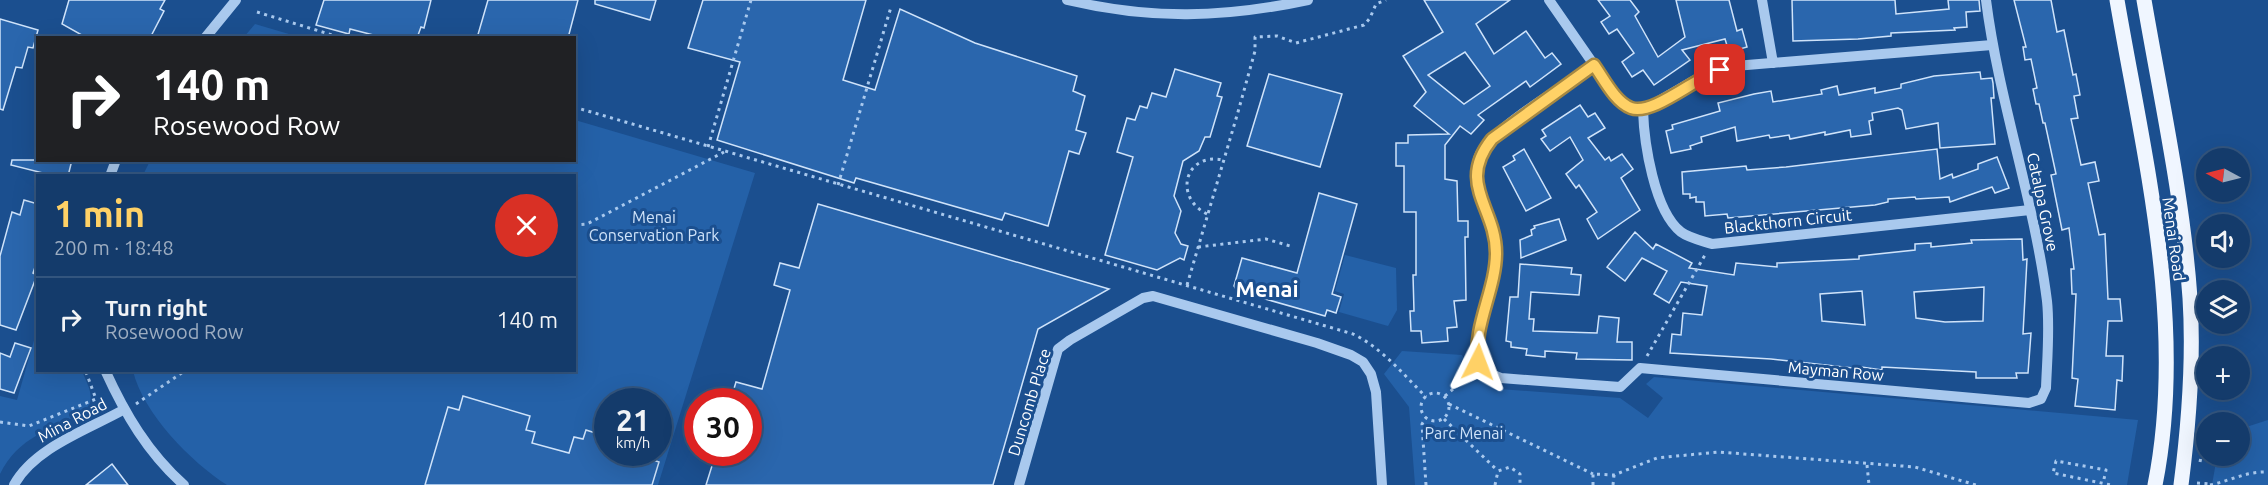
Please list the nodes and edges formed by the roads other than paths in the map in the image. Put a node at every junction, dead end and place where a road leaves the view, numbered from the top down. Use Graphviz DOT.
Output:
graph roads {
  1 [pos="236,0"];
  2 [pos="1067,0"];
  3 [pos="1308,0"];
  4 [pos="1549,0"];
  5 [pos="1762,0"];
  6 [pos="1986,0"];
  7 [pos="2117,0"];
  8 [pos="2144,0"];
  9 [pos="207,36"];
  10 [pos="1992,45"];
  11 [pos="1773,63"];
  12 [pos="1594,65"];
  13 [pos="1643,110"];
  14 [pos="2030,210"];
  15 [pos="106,372"];
  16 [pos="2029,403"];
  17 [pos="123,410"];
  18 [pos="2188,484"];
  19 [pos="14,485"];
  20 [pos="184,485"];
  21 [pos="1019,485"];
  22 [pos="1382,485"];
  23 [pos="2155,485"];
  1 -- 9 [label="street"];
  2 -- 3 [label="street"];
  4 -- 12 [label="street"];
  5 -- 11 [label="street"];
  6 -- 10 [label="street, Catalpa Grove"];
  7 -- 23 [label="main road, Menai Road"];
  8 -- 18 [label="main road, Menai Road"];
  10 -- 11 [label="street"];
  10 -- 14 [label="street, Catalpa Grove"];
  11 -- 13 [label="street"];
  12 -- 13 [label="street"];
  12 -- 16 [label="street, Mayman Row"];
  13 -- 14 [label="street, Blackthorn Circuit"];
  14 -- 16 [label="street, Catalpa Grove"];
  15 -- 17 [label="street"];
  17 -- 19 [label="street, Mina Road"];
  17 -- 20 [label="street"];
  21 -- 22 [label="street, Duncomb Place"];
}
